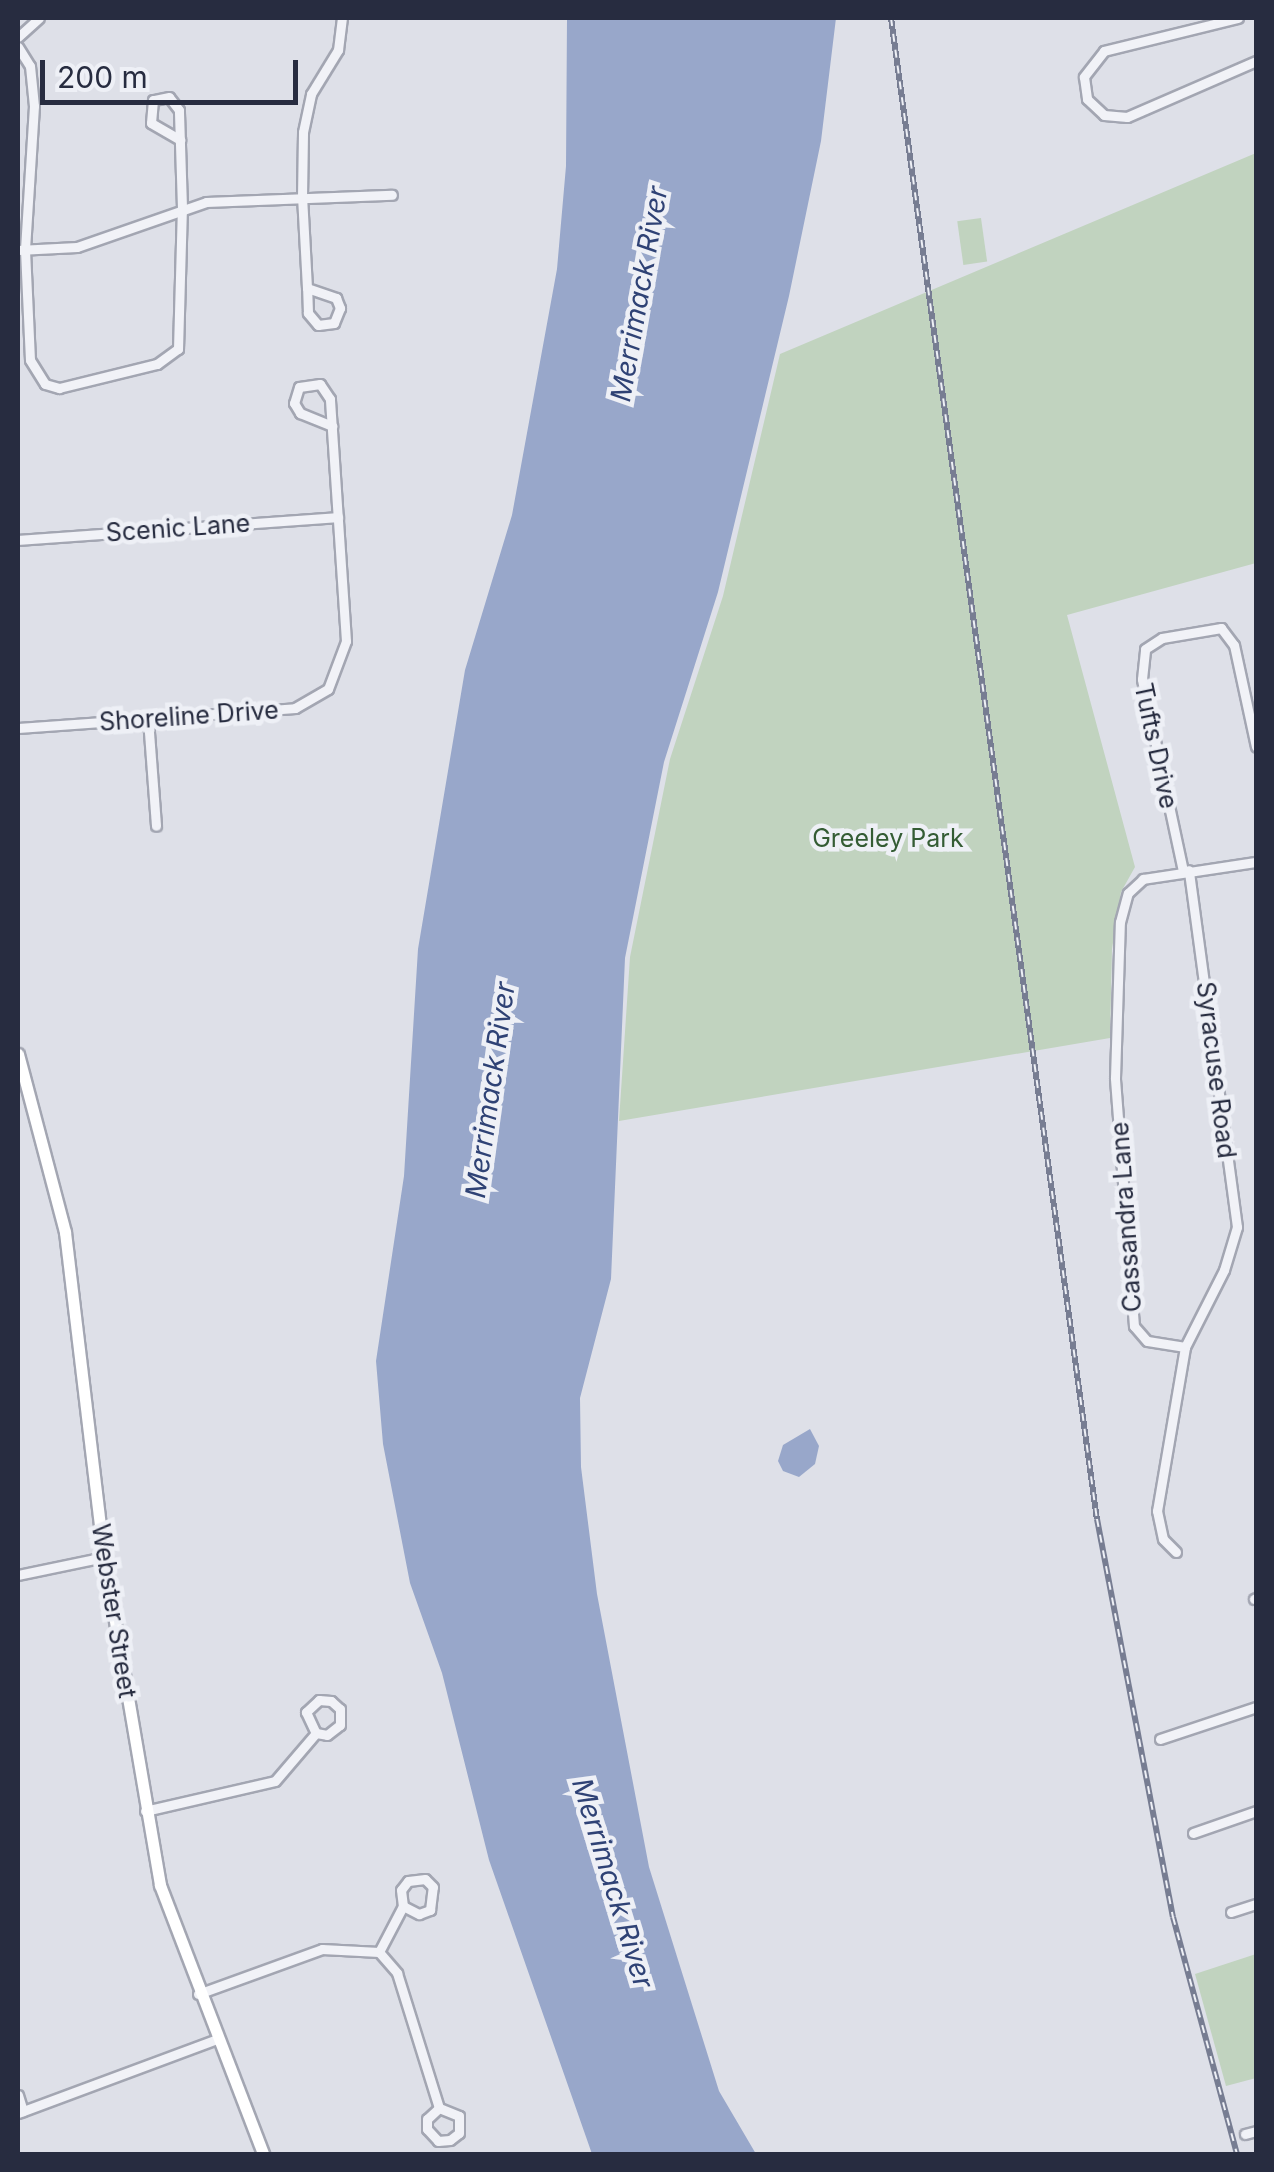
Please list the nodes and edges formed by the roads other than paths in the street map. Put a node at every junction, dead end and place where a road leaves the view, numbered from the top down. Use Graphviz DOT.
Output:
graph roads {
  1 [pos="40,18"];
  2 [pos="342,18"];
  3 [pos="1238,18"];
  4 [pos="18,37"];
  5 [pos="18,47"];
  6 [pos="1256,61"];
  7 [pos="180,140"];
  8 [pos="392,195"];
  9 [pos="302,198"];
  10 [pos="182,208"];
  11 [pos="21,250"];
  12 [pos="306,288"];
  13 [pos="332,426"];
  14 [pos="338,517"];
  15 [pos="18,540"];
  16 [pos="148,719"];
  17 [pos="18,728"];
  18 [pos="1256,747"];
  19 [pos="156,826"];
  20 [pos="1256,862"];
  21 [pos="1186,870"];
  22 [pos="18,1054"];
  23 [pos="1185,1347"];
  24 [pos="1176,1552"];
  25 [pos="104,1557"];
  26 [pos="18,1576"];
  27 [pos="1256,1707"];
  28 [pos="316,1734"];
  29 [pos="1160,1738"];
  30 [pos="146,1811"];
  31 [pos="1256,1812"];
  32 [pos="1193,1832"];
  33 [pos="1256,1904"];
  34 [pos="403,1906"];
  35 [pos="1231,1912"];
  36 [pos="379,1952"];
  37 [pos="198,1994"];
  38 [pos="217,2039"];
  39 [pos="18,2095"];
  40 [pos="438,2108"];
  41 [pos="20,2112"];
  42 [pos="263,2154"];
  1 -- 4 [label="street"];
  2 -- 9 [label="street"];
  3 -- 6 [label="street"];
  5 -- 11 [label="street"];
  7 -- 7 [label="street"];
  7 -- 10 [label="street"];
  8 -- 9 [label="street"];
  9 -- 10 [label="street"];
  9 -- 12 [label="street"];
  10 -- 11 [label="street"];
  10 -- 11 [label="street"];
  12 -- 12 [label="street"];
  13 -- 13 [label="street, Shoreline Drive"];
  13 -- 14 [label="street, Shoreline Drive"];
  14 -- 15 [label="street, Scenic Lane"];
  14 -- 16 [label="street, Shoreline Drive"];
  16 -- 17 [label="street, Shoreline Drive"];
  16 -- 19 [label="street"];
  18 -- 21 [label="street, Tufts Drive"];
  20 -- 21 [label="street, Cassandra Lane"];
  21 -- 23 [label="street, Syracuse Road"];
  21 -- 23 [label="street, Cassandra Lane"];
  22 -- 25 [label="main road, Webster Street"];
  23 -- 24 [label="street, Syracuse Road"];
  25 -- 26 [label="street"];
  25 -- 30 [label="main road, Webster Street"];
  27 -- 29 [label="street"];
  28 -- 28 [label="street"];
  28 -- 30 [label="street"];
  30 -- 37 [label="main road, Webster Street"];
  31 -- 32 [label="street"];
  33 -- 35 [label="street"];
  34 -- 34 [label="street"];
  34 -- 36 [label="street"];
  36 -- 37 [label="street"];
  36 -- 40 [label="street"];
  37 -- 38 [label="main road, Webster Street"];
  38 -- 41 [label="street"];
  38 -- 42 [label="main road, Webster Street"];
  39 -- 41 [label="street"];
}
